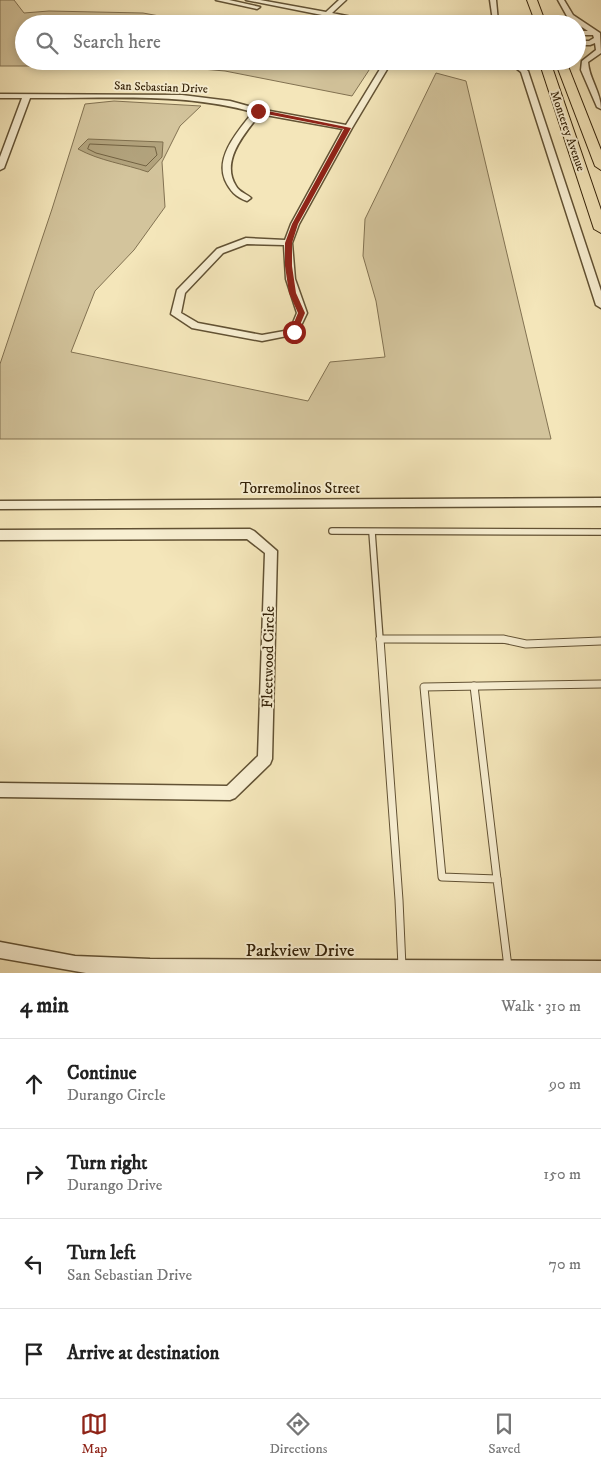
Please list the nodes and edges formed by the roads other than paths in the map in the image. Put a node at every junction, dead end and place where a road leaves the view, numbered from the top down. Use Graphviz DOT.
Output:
graph roads {
  1 [pos="219,0"];
  2 [pos="249,0"];
  3 [pos="343,0"];
  4 [pos="493,0"];
  5 [pos="532,0"];
  6 [pos="561,0"];
  7 [pos="318,15"];
  8 [pos="320,15"];
  9 [pos="326,15"];
  10 [pos="495,15"];
  11 [pos="538,15"];
  12 [pos="568,15"];
  13 [pos="586,29"];
  14 [pos="586,34"];
  15 [pos="599,36"];
  16 [pos="586,42"];
  17 [pos="586,60"];
  18 [pos="384,70"];
  19 [pos="523,70"];
  20 [pos="547,70"];
  21 [pos="564,70"];
  22 [pos="585,70"];
  23 [pos="0,96"];
  24 [pos="27,96"];
  25 [pos="601,107"];
  26 [pos="258,111"];
  27 [pos="348,128"];
  28 [pos="576,155"];
  29 [pos="601,166"];
  30 [pos="0,168"];
  31 [pos="601,191"];
  32 [pos="247,198"];
  33 [pos="601,229"];
  34 [pos="288,243"];
  35 [pos="601,306"];
  36 [pos="601,502"];
  37 [pos="0,505"];
  38 [pos="332,531"];
  39 [pos="372,532"];
  40 [pos="601,532"];
  41 [pos="0,535"];
  42 [pos="380,639"];
  43 [pos="601,641"];
  44 [pos="601,684"];
  45 [pos="474,686"];
  46 [pos="0,790"];
  47 [pos="497,879"];
  48 [pos="0,950"];
  49 [pos="62,967"];
  50 [pos="508,968"];
  51 [pos="402,969"];
  52 [pos="601,969"];
  53 [pos="530,970"];
  54 [pos="246,972"];
  1 -- 7 [label="street"];
  2 -- 8 [label="street"];
  3 -- 9 [label="street"];
  4 -- 10 [label="street"];
  5 -- 11 [label="main road"];
  6 -- 12 [label="street"];
  13 -- 15 [label="street"];
  14 -- 15 [label="street"];
  15 -- 16 [label="street"];
  15 -- 17 [label="street"];
  18 -- 27 [label="street"];
  19 -- 35 [label="street"];
  20 -- 28 [label="main road, Monterey Avenue"];
  21 -- 29 [label="main road, Monterey Avenue"];
  22 -- 25 [label="street"];
  23 -- 24 [label="street, San Sebastian Drive"];
  24 -- 26 [label="street, San Sebastian Drive"];
  24 -- 30 [label="street"];
  26 -- 27 [label="street, San Sebastian Drive"];
  26 -- 32 [label="street"];
  27 -- 34 [label="street"];
  28 -- 31 [label="main road"];
  28 -- 33 [label="main road, Monterey Avenue"];
  34 -- 34 [label="street"];
  36 -- 37 [label="street, Torremolinos Street"];
  38 -- 39 [label="lane"];
  39 -- 40 [label="lane"];
  39 -- 42 [label="lane"];
  41 -- 46 [label="street, Fleetwood Circle"];
  42 -- 43 [label="lane"];
  42 -- 51 [label="lane"];
  44 -- 45 [label="lane"];
  45 -- 47 [label="lane"];
  45 -- 47 [label="lane"];
  47 -- 50 [label="lane"];
  48 -- 49 [label="street, Parkview Drive"];
  49 -- 54 [label="street, Parkview Drive"];
  50 -- 51 [label="street, Parkview Drive"];
  50 -- 53 [label="street, Parkview Drive"];
  51 -- 54 [label="street, Parkview Drive"];
  52 -- 53 [label="street, Parkview Drive"];
}
